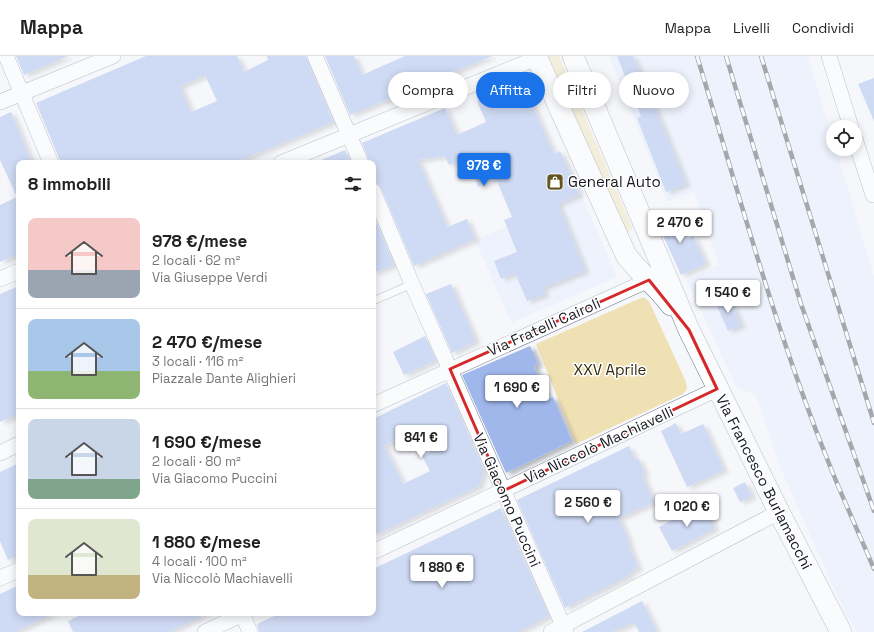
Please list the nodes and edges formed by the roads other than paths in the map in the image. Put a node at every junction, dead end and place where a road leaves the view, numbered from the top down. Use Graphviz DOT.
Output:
graph roads {
  1 [pos="6,56"];
  2 [pos="113,56"];
  3 [pos="315,56"];
  4 [pos="573,56"];
  5 [pos="829,56"];
  6 [pos="537,57"];
  7 [pos="21,93"];
  8 [pos="0,102"];
  9 [pos="849,120"];
  10 [pos="349,135"];
  11 [pos="860,156"];
  12 [pos="50,160"];
  13 [pos="288,160"];
  14 [pos="360,160"];
  15 [pos="874,195"];
  16 [pos="376,198"];
  17 [pos="16,272"];
  18 [pos="0,279"];
  19 [pos="649,280"];
  20 [pos="412,284"];
  21 [pos="376,300"];
  22 [pos="689,330"];
  23 [pos="450,369"];
  24 [pos="717,390"];
  25 [pos="376,404"];
  26 [pos="16,445"];
  27 [pos="0,452"];
  28 [pos="503,491"];
  29 [pos="779,512"];
  30 [pos="376,551"];
  31 [pos="16,571"];
  32 [pos="1,576"];
  33 [pos="237,616"];
  34 [pos="244,616"];
  35 [pos="560,630"];
  36 [pos="205,632"];
  37 [pos="250,632"];
  38 [pos="841,632"];
  1 -- 7 [label="street"];
  2 -- 7 [label="street"];
  3 -- 10 [label="street"];
  4 -- 22 [label="street"];
  5 -- 9 [label="street"];
  6 -- 10 [label="street"];
  6 -- 19 [label="street"];
  7 -- 8 [label="street"];
  7 -- 12 [label="street"];
  10 -- 13 [label="street"];
  10 -- 14 [label="street"];
  11 -- 15 [label="street"];
  16 -- 20 [label="street, Via Giacomo Puccini"];
  17 -- 18 [label="street"];
  19 -- 22 [label="street"];
  19 -- 23 [label="street, Via Fratelli Cairoli"];
  20 -- 21 [label="lane"];
  20 -- 23 [label="street, Via Giacomo Puccini"];
  22 -- 24 [label="street, Via Francesco Burlamacchi"];
  23 -- 25 [label="street, Via Fratelli Cairoli"];
  23 -- 28 [label="street, Via Giacomo Puccini"];
  24 -- 28 [label="street, Via Niccolò Machiavelli"];
  24 -- 29 [label="street, Via Francesco Burlamacchi"];
  26 -- 27 [label="street"];
  28 -- 30 [label="street, Via Niccolò Machiavelli"];
  28 -- 35 [label="street, Via Giacomo Puccini"];
  29 -- 35 [label="street"];
  29 -- 38 [label="street, Via Francesco Burlamacchi"];
  31 -- 32 [label="street"];
  33 -- 36 [label="street"];
  34 -- 37 [label="street"];
}
